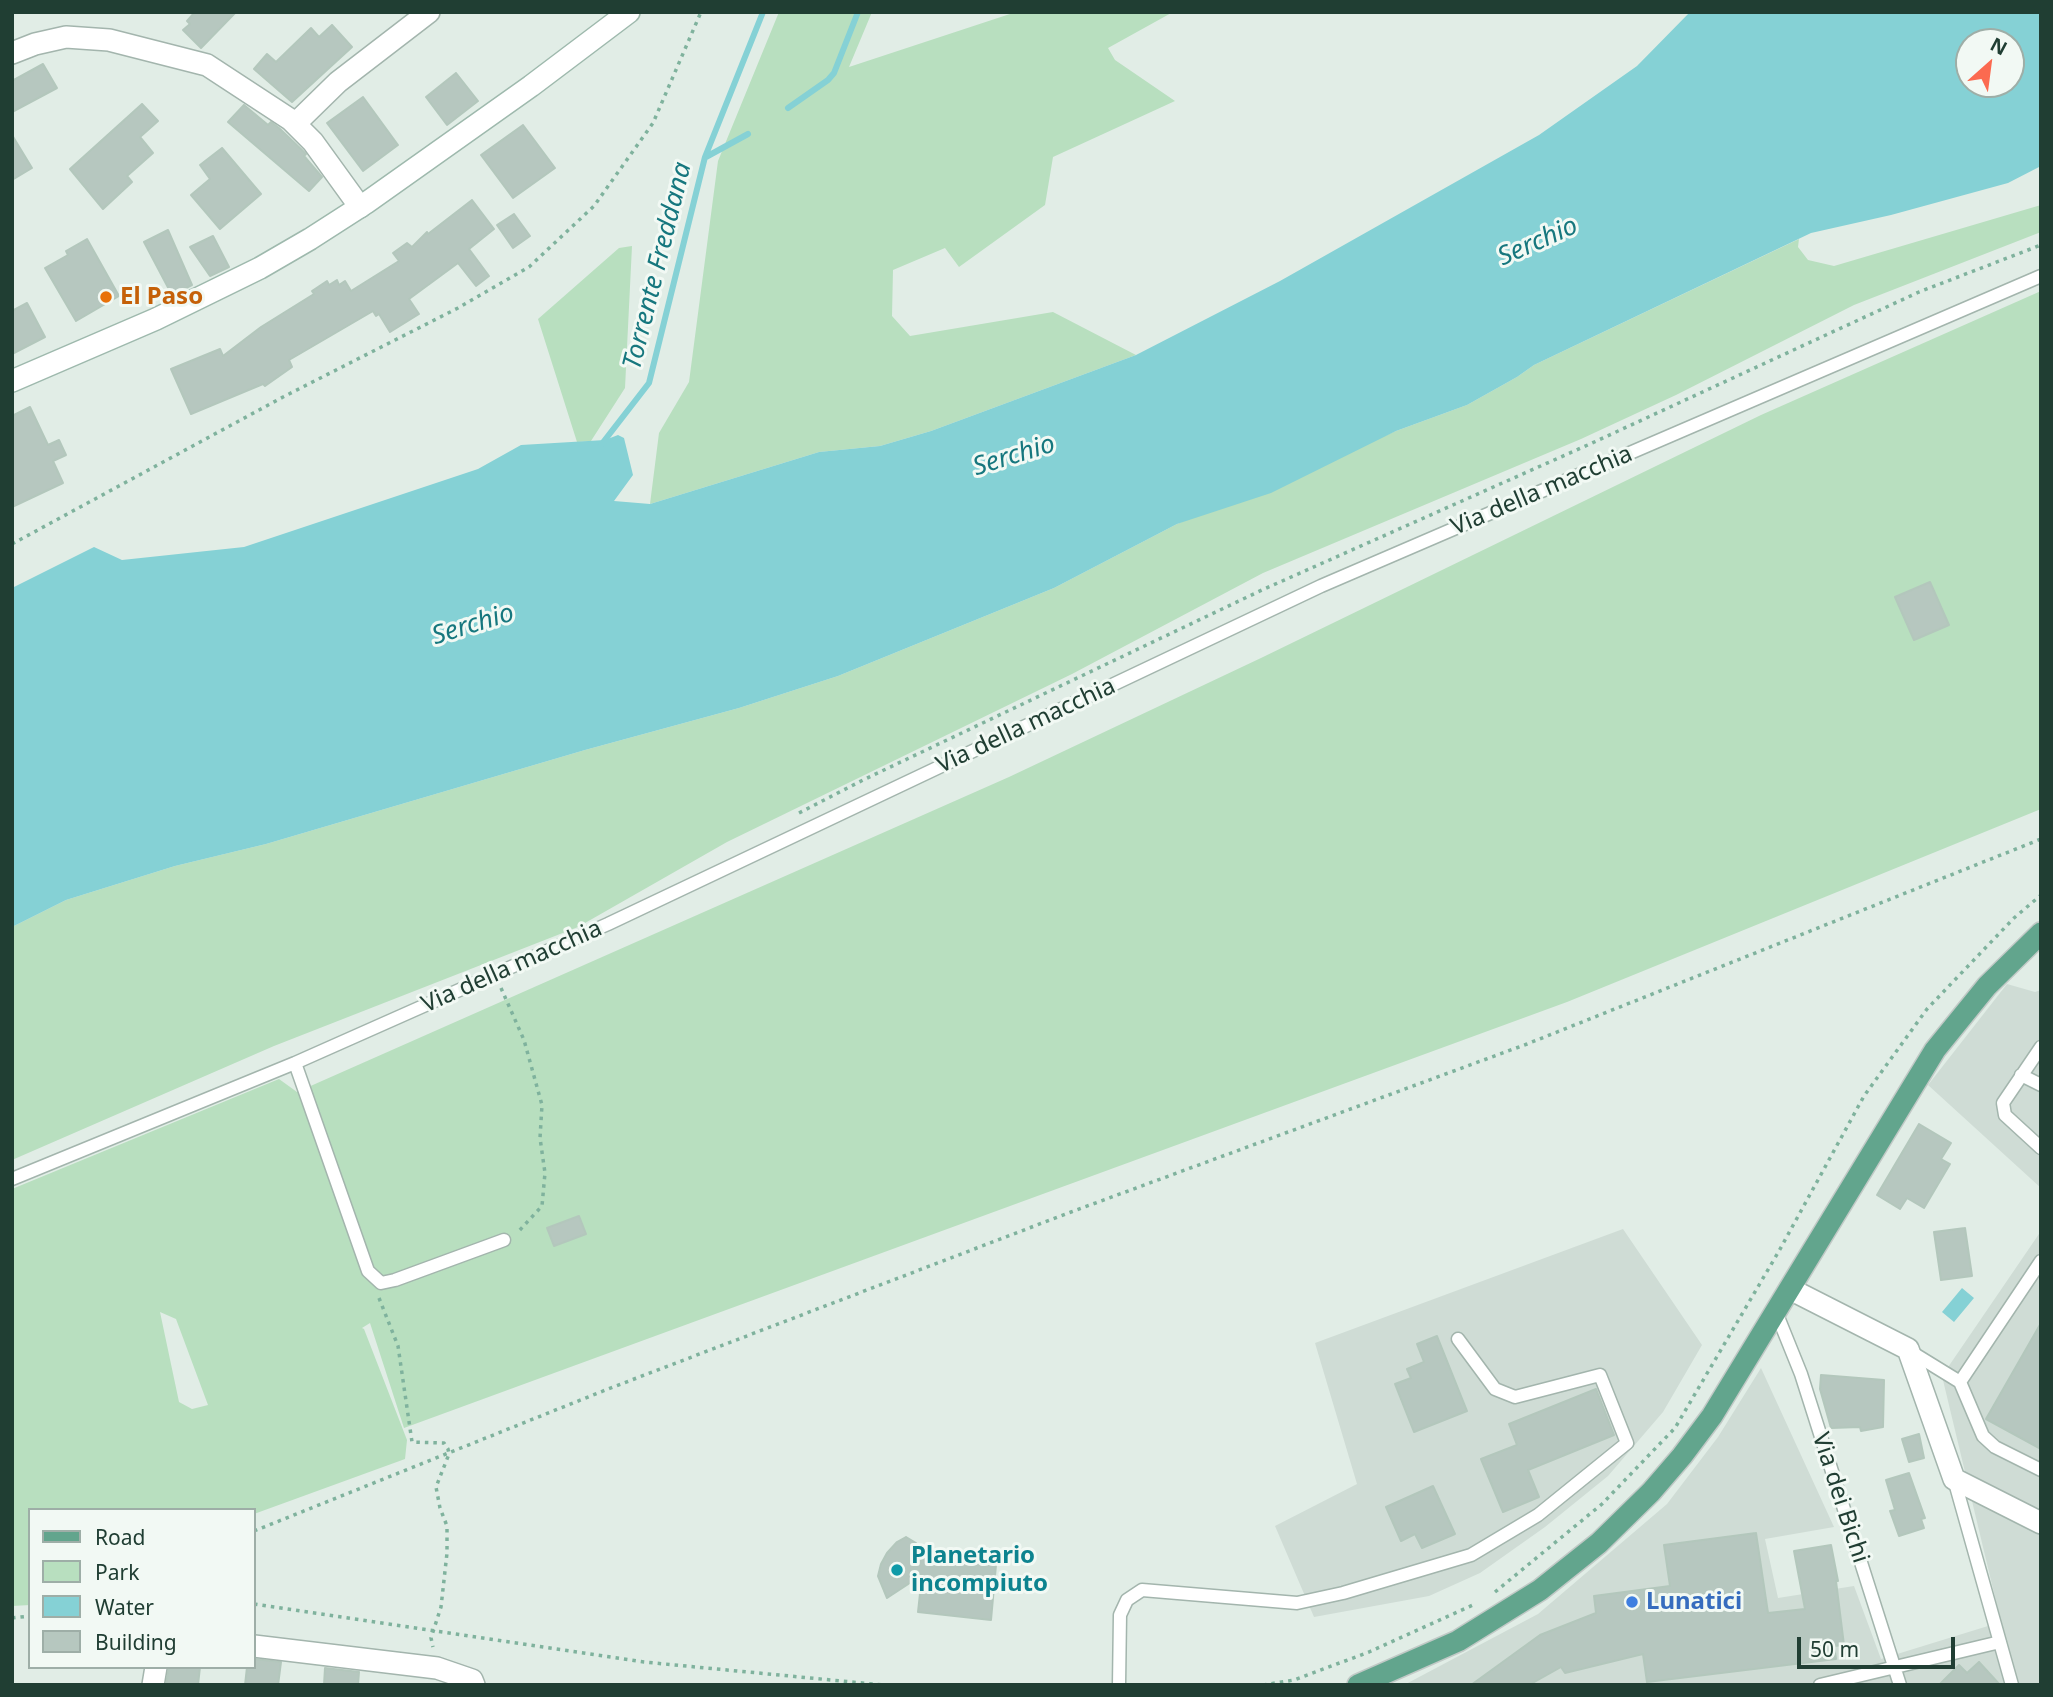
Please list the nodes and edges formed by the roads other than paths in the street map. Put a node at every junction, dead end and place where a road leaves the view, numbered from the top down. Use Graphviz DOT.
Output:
graph roads {
  1 [pos="429,12"];
  2 [pos="628,12"];
  3 [pos="12,53"];
  4 [pos="295,124"];
  5 [pos="360,207"];
  6 [pos="2041,276"];
  7 [pos="12,381"];
  8 [pos="2041,933"];
  9 [pos="2041,1046"];
  10 [pos="295,1063"];
  11 [pos="2021,1075"];
  12 [pos="2041,1085"];
  13 [pos="2041,1149"];
  14 [pos="12,1179"];
  15 [pos="504,1241"];
  16 [pos="2041,1261"];
  17 [pos="1790,1289"];
  18 [pos="1776,1312"];
  19 [pos="1458,1339"];
  20 [pos="1908,1349"];
  21 [pos="1960,1382"];
  22 [pos="2041,1470"];
  23 [pos="1954,1479"];
  24 [pos="2041,1524"];
  25 [pos="2000,1642"];
  26 [pos="256,1646"];
  27 [pos="1894,1668"];
  28 [pos="456,1678"];
  29 [pos="1119,1685"];
  30 [pos="1358,1685"];
  31 [pos="1820,1685"];
  32 [pos="1900,1685"];
  33 [pos="2012,1685"];
  1 -- 4 [label="street"];
  2 -- 5 [label="street"];
  3 -- 4 [label="street"];
  4 -- 5 [label="street"];
  5 -- 7 [label="street"];
  6 -- 10 [label="lane, Via della macchia"];
  8 -- 17 [label="main road"];
  9 -- 11 [label="lane"];
  10 -- 14 [label="lane, Via della macchia"];
  10 -- 15 [label="lane"];
  11 -- 12 [label="lane"];
  11 -- 13 [label="lane"];
  16 -- 21 [label="lane"];
  17 -- 18 [label="main road"];
  17 -- 20 [label="street"];
  18 -- 27 [label="lane, Via dei Bichi"];
  18 -- 30 [label="main road"];
  19 -- 29 [label="lane"];
  20 -- 21 [label="lane"];
  20 -- 23 [label="street"];
  21 -- 22 [label="lane"];
  23 -- 24 [label="street"];
  23 -- 25 [label="lane"];
  25 -- 27 [label="lane"];
  25 -- 33 [label="lane"];
  26 -- 28 [label="street"];
  27 -- 31 [label="lane"];
  27 -- 32 [label="lane, Via dei Bichi"];
}
